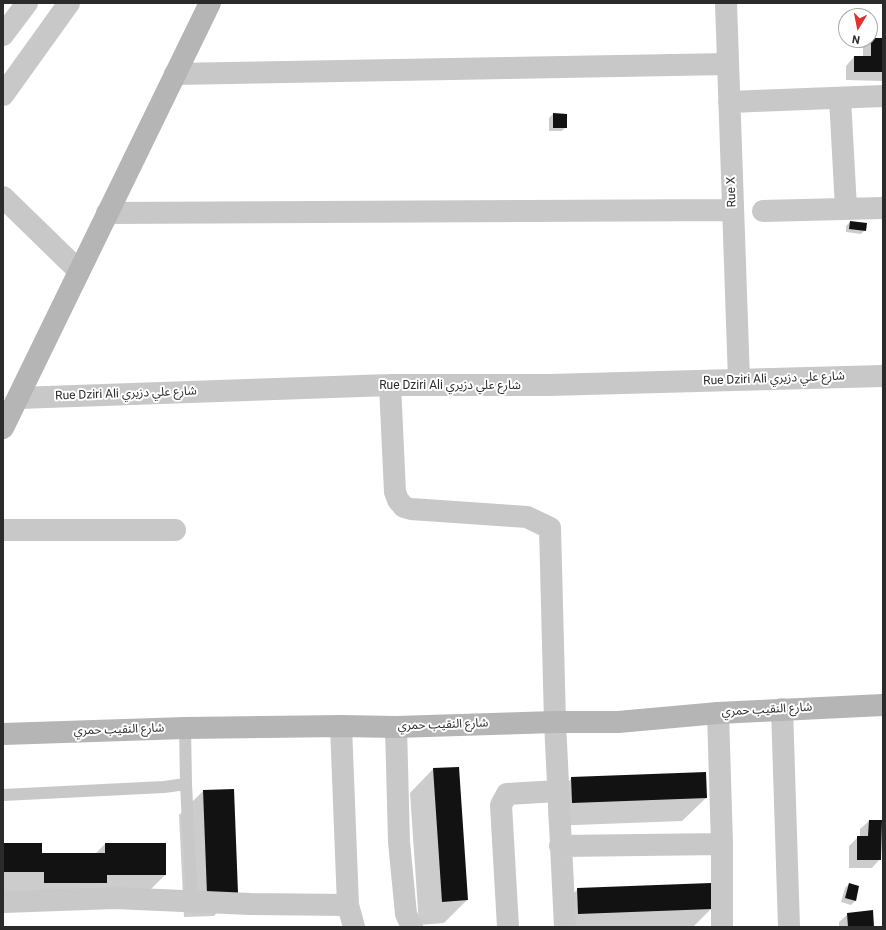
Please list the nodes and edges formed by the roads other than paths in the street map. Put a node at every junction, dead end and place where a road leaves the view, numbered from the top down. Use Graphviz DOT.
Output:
graph roads {
  1 [pos="26,3"];
  2 [pos="69,3"];
  3 [pos="210,3"];
  4 [pos="726,3"];
  5 [pos="3,36"];
  6 [pos="728,64"];
  7 [pos="175,74"];
  8 [pos="3,95"];
  9 [pos="883,96"];
  10 [pos="840,98"];
  11 [pos="729,102"];
  12 [pos="3,197"];
  13 [pos="846,208"];
  14 [pos="883,208"];
  15 [pos="733,210"];
  16 [pos="763,211"];
  17 [pos="108,213"];
  18 [pos="79,271"];
  19 [pos="883,376"];
  20 [pos="739,380"];
  21 [pos="390,385"];
  22 [pos="18,398"];
  23 [pos="3,428"];
  24 [pos="3,530"];
  25 [pos="175,530"];
  26 [pos="883,705"];
  27 [pos="782,709"];
  28 [pos="718,713"];
  29 [pos="555,722"];
  30 [pos="341,726"];
  31 [pos="396,727"];
  32 [pos="185,728"];
  33 [pos="3,734"];
  34 [pos="186,784"];
  35 [pos="558,791"];
  36 [pos="3,795"];
  37 [pos="722,844"];
  38 [pos="560,846"];
  39 [pos="3,902"];
  40 [pos="192,902"];
  41 [pos="348,905"];
  42 [pos="354,927"];
  43 [pos="412,927"];
  44 [pos="508,927"];
  45 [pos="565,927"];
  46 [pos="722,927"];
  47 [pos="789,927"];
  1 -- 5 [label="street"];
  2 -- 8 [label="street"];
  3 -- 7 [label="main road"];
  4 -- 6 [label="street, Rue X"];
  6 -- 7 [label="street"];
  6 -- 11 [label="street, Rue X"];
  7 -- 17 [label="main road"];
  9 -- 10 [label="street"];
  10 -- 11 [label="street"];
  10 -- 13 [label="street"];
  11 -- 15 [label="street, Rue X"];
  12 -- 18 [label="street"];
  13 -- 14 [label="street"];
  13 -- 16 [label="street"];
  15 -- 17 [label="street"];
  15 -- 20 [label="street, Rue X"];
  17 -- 18 [label="main road"];
  18 -- 22 [label="main road"];
  19 -- 20 [label="street, Rue Dziri Ali شارع علي دزيري"];
  20 -- 21 [label="street, Rue Dziri Ali شارع علي دزيري"];
  21 -- 22 [label="street, Rue Dziri Ali شارع علي دزيري"];
  21 -- 29 [label="street"];
  22 -- 23 [label="main road"];
  24 -- 25 [label="street"];
  26 -- 27 [label="main road, شارع النقيب حمري"];
  27 -- 28 [label="main road, شارع النقيب حمري"];
  27 -- 47 [label="street"];
  28 -- 29 [label="main road, شارع النقيب حمري"];
  28 -- 37 [label="street"];
  29 -- 31 [label="main road, شارع النقيب حمري"];
  29 -- 35 [label="street"];
  30 -- 31 [label="main road, شارع النقيب حمري"];
  30 -- 32 [label="main road, شارع النقيب حمري"];
  30 -- 41 [label="street"];
  31 -- 43 [label="street"];
  32 -- 33 [label="main road, شارع النقيب حمري"];
  32 -- 34 [label="lane"];
  34 -- 36 [label="lane"];
  34 -- 40 [label="lane"];
  35 -- 38 [label="street"];
  35 -- 44 [label="street"];
  37 -- 38 [label="street"];
  37 -- 46 [label="street"];
  38 -- 45 [label="street"];
  39 -- 40 [label="street"];
  40 -- 41 [label="street"];
  41 -- 42 [label="street"];
}
